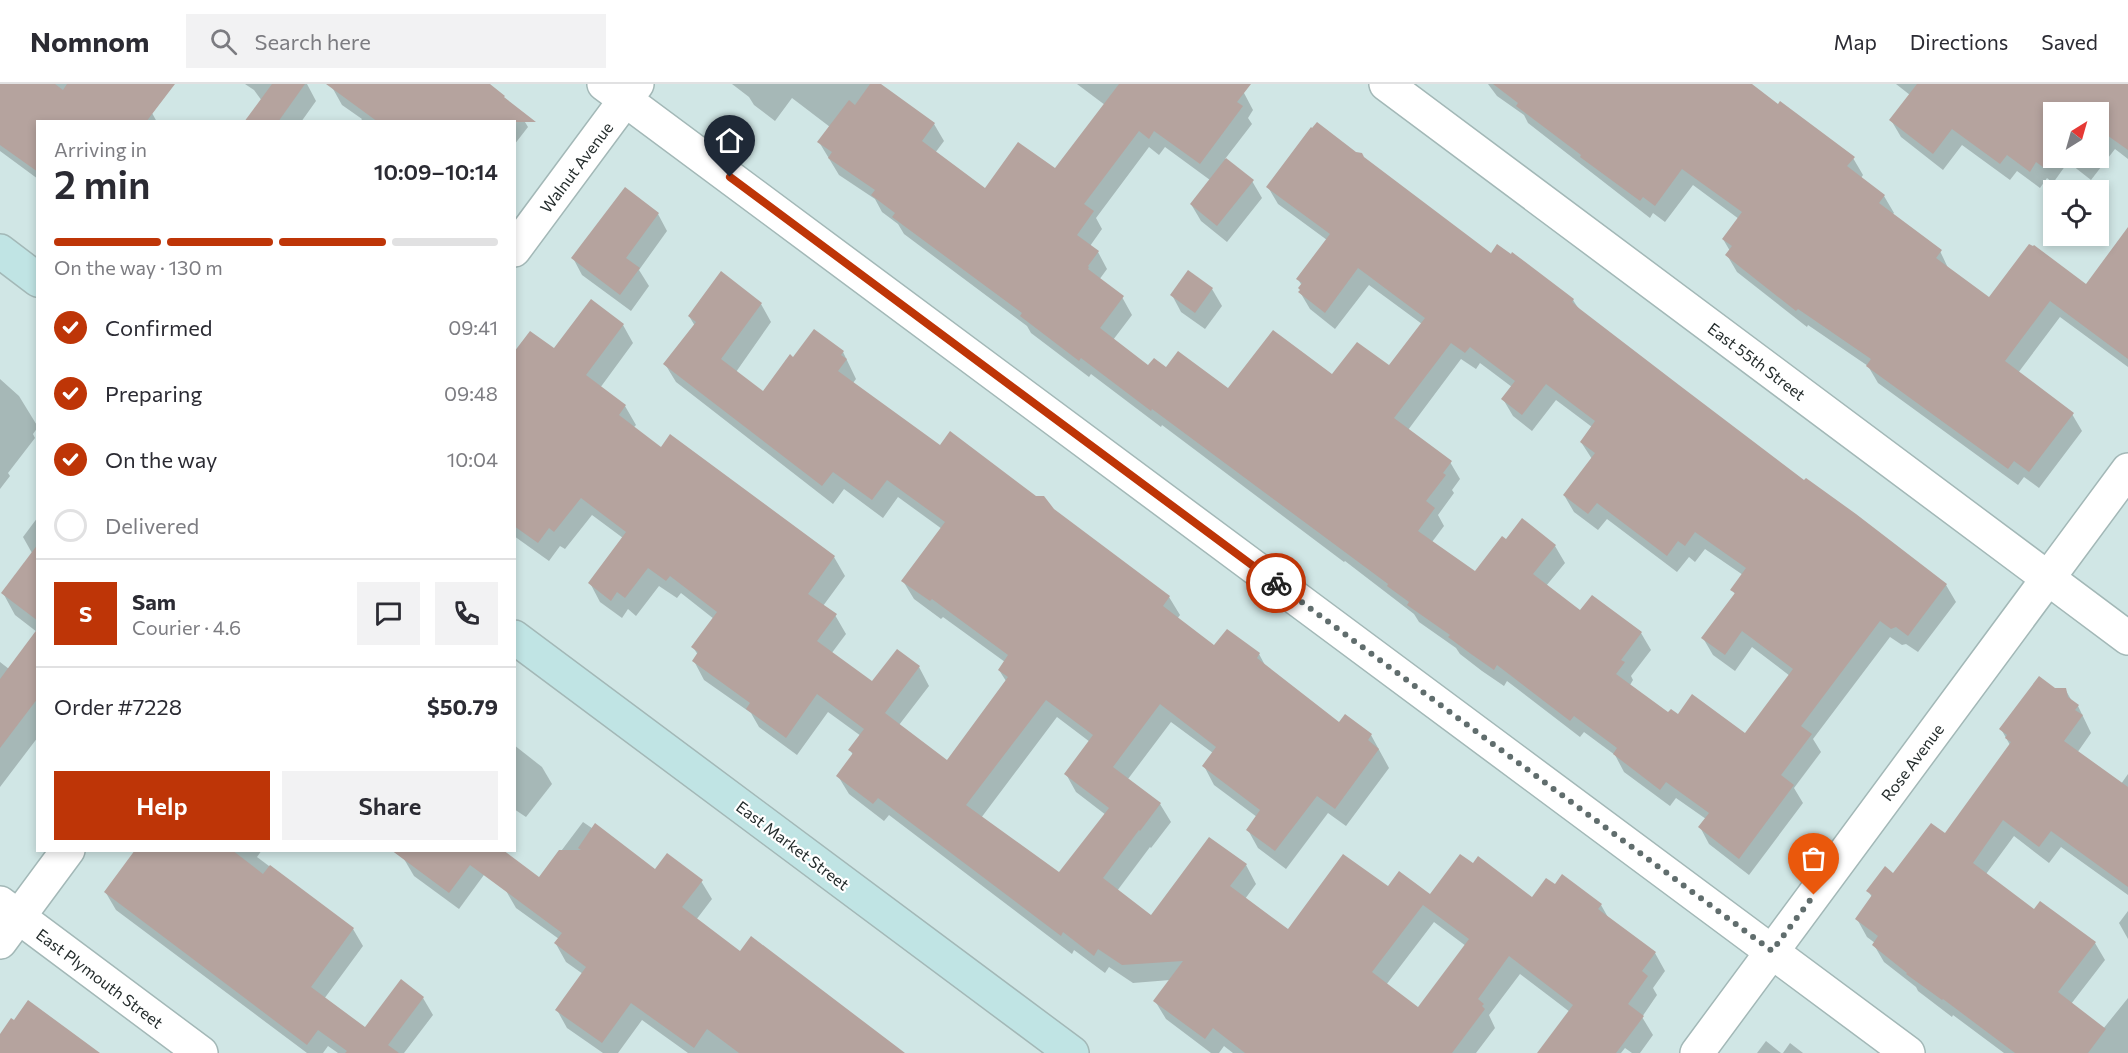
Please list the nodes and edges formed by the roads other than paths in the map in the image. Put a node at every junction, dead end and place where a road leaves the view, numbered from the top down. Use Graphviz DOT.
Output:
graph roads {
  1 [pos="1386,84"];
  2 [pos="622,89"];
  3 [pos="516,246"];
  4 [pos="0,251"];
  5 [pos="36,278"];
  6 [pos="2128,470"];
  7 [pos="2048,578"];
  8 [pos="516,638"];
  9 [pos="2128,638"];
  10 [pos="66,852"];
  11 [pos="6,920"];
  12 [pos="1772,951"];
  13 [pos="201,1053"];
  14 [pos="1072,1053"];
  15 [pos="1697,1053"];
  16 [pos="1908,1053"];
  1 -- 7 [label="street, East 55th Street"];
  2 -- 3 [label="street, Walnut Avenue"];
  2 -- 12 [label="street"];
  4 -- 5 [label="street"];
  6 -- 7 [label="street, Rose Avenue"];
  7 -- 9 [label="street, East 55th Street"];
  7 -- 12 [label="street, Rose Avenue"];
  8 -- 14 [label="street, East Market Street"];
  10 -- 11 [label="street"];
  11 -- 13 [label="street, East Plymouth Street"];
  12 -- 15 [label="street, Rose Avenue"];
  12 -- 16 [label="street"];
}
